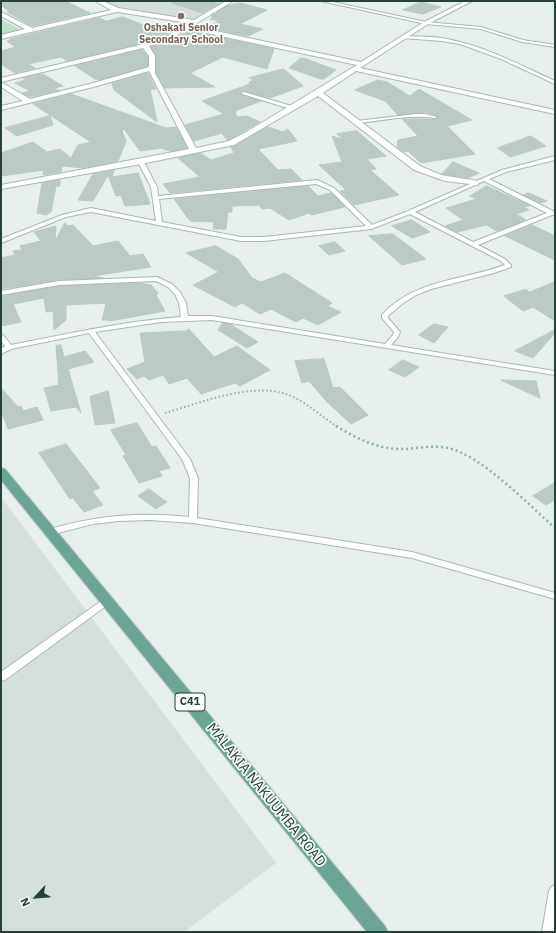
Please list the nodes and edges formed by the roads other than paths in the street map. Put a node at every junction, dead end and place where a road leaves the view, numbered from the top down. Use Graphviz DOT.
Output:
graph roads {
  1 [pos="98,1"];
  2 [pos="230,1"];
  3 [pos="323,1"];
  4 [pos="469,1"];
  5 [pos="117,10"];
  6 [pos="1,14"];
  7 [pos="196,22"];
  8 [pos="426,24"];
  9 [pos="186,27"];
  10 [pos="31,30"];
  11 [pos="1,36"];
  12 [pos="404,37"];
  13 [pos="145,45"];
  14 [pos="555,46"];
  15 [pos="362,64"];
  16 [pos="152,68"];
  17 [pos="354,69"];
  18 [pos="1,80"];
  19 [pos="555,83"];
  20 [pos="1,84"];
  21 [pos="244,93"];
  22 [pos="318,93"];
  23 [pos="28,101"];
  24 [pos="1,108"];
  25 [pos="293,108"];
  26 [pos="555,112"];
  27 [pos="435,117"];
  28 [pos="357,122"];
  29 [pos="194,152"];
  30 [pos="555,158"];
  31 [pos="141,162"];
  32 [pos="484,179"];
  33 [pos="475,182"];
  34 [pos="1,186"];
  35 [pos="155,198"];
  36 [pos="410,212"];
  37 [pos="554,214"];
  38 [pos="159,222"];
  39 [pos="371,227"];
  40 [pos="1,241"];
  41 [pos="474,244"];
  42 [pos="1,293"];
  43 [pos="185,318"];
  44 [pos="92,332"];
  45 [pos="1,336"];
  46 [pos="386,346"];
  47 [pos="9,347"];
  48 [pos="1,352"];
  49 [pos="555,373"];
  50 [pos="1,472"];
  51 [pos="193,520"];
  52 [pos="50,532"];
  53 [pos="555,596"];
  54 [pos="107,601"];
  55 [pos="1,677"];
  56 [pos="555,891"];
  57 [pos="379,932"];
  58 [pos="548,932"];
  1 -- 5 [label="street"];
  2 -- 7 [label="street"];
  3 -- 8 [label="lane"];
  4 -- 8 [label="street"];
  5 -- 7 [label="street"];
  5 -- 10 [label="street"];
  6 -- 10 [label="street"];
  7 -- 9 [label="street"];
  8 -- 12 [label="street"];
  8 -- 14 [label="lane"];
  9 -- 13 [label="street"];
  9 -- 15 [label="street"];
  10 -- 11 [label="street"];
  12 -- 15 [label="street"];
  12 -- 19 [label="lane"];
  13 -- 16 [label="street"];
  13 -- 18 [label="street"];
  15 -- 17 [label="street"];
  16 -- 23 [label="street"];
  16 -- 29 [label="street"];
  17 -- 22 [label="street"];
  17 -- 26 [label="street"];
  20 -- 23 [label="street"];
  21 -- 25 [label="lane"];
  22 -- 25 [label="street"];
  22 -- 28 [label="street"];
  23 -- 24 [label="street"];
  25 -- 29 [label="street"];
  27 -- 28 [label="lane"];
  28 -- 33 [label="street"];
  29 -- 31 [label="street"];
  30 -- 32 [label="lane"];
  31 -- 34 [label="street"];
  31 -- 35 [label="lane"];
  32 -- 33 [label="lane"];
  32 -- 37 [label="lane"];
  33 -- 36 [label="lane"];
  35 -- 38 [label="lane"];
  35 -- 39 [label="lane"];
  36 -- 39 [label="lane"];
  36 -- 41 [label="lane"];
  37 -- 41 [label="lane"];
  38 -- 39 [label="lane"];
  38 -- 40 [label="lane"];
  41 -- 46 [label="lane"];
  42 -- 43 [label="lane"];
  43 -- 44 [label="lane"];
  43 -- 46 [label="lane"];
  44 -- 47 [label="lane"];
  44 -- 51 [label="lane"];
  45 -- 47 [label="lane"];
  46 -- 49 [label="lane"];
  47 -- 48 [label="lane"];
  50 -- 52 [label="main road, MALAKIA NAKUUMBA ROAD / C41"];
  51 -- 52 [label="lane"];
  51 -- 53 [label="lane"];
  52 -- 54 [label="main road, MALAKIA NAKUUMBA ROAD / C41"];
  54 -- 55 [label="lane"];
  54 -- 57 [label="main road, MALAKIA NAKUUMBA ROAD / C41"];
  56 -- 58 [label="lane"];
}
